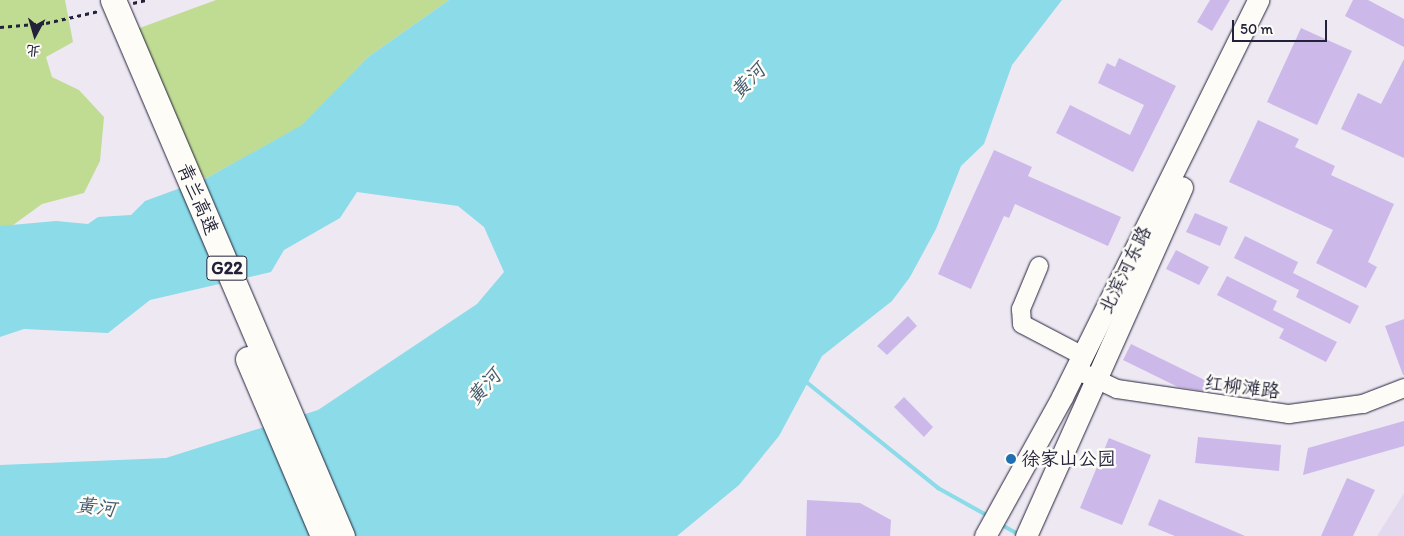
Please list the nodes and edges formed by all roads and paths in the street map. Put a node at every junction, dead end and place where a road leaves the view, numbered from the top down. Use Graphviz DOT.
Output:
graph roads {
  1 [pos="146,0"];
  2 [pos="1258,0"];
  3 [pos="1273,0"];
  4 [pos="112,3"];
  5 [pos="0,27"];
  6 [pos="1039,266"];
  7 [pos="1079,362"];
  8 [pos="1098,380"];
  9 [pos="1404,388"];
  10 [pos="1031,529"];
  11 [pos="987,534"];
  12 [pos="323,536"];
  13 [pos="342,536"];
  1 -- 4 [label="path"];
  2 -- 7 [label="main road, 北滨河东路"];
  3 -- 8 [label="main road, 北滨河东路"];
  4 -- 5 [label="path"];
  4 -- 12 [label="highway, 青兰高速 / G22, bridge"];
  4 -- 13 [label="highway, 青兰高速 / G22, bridge"];
  6 -- 7 [label="street, 红柳滩路"];
  7 -- 8 [label="street, 红柳滩路"];
  7 -- 11 [label="main road, 北滨河东路"];
  8 -- 9 [label="street, 红柳滩路"];
  8 -- 10 [label="main road, 北滨河东路"];
}
